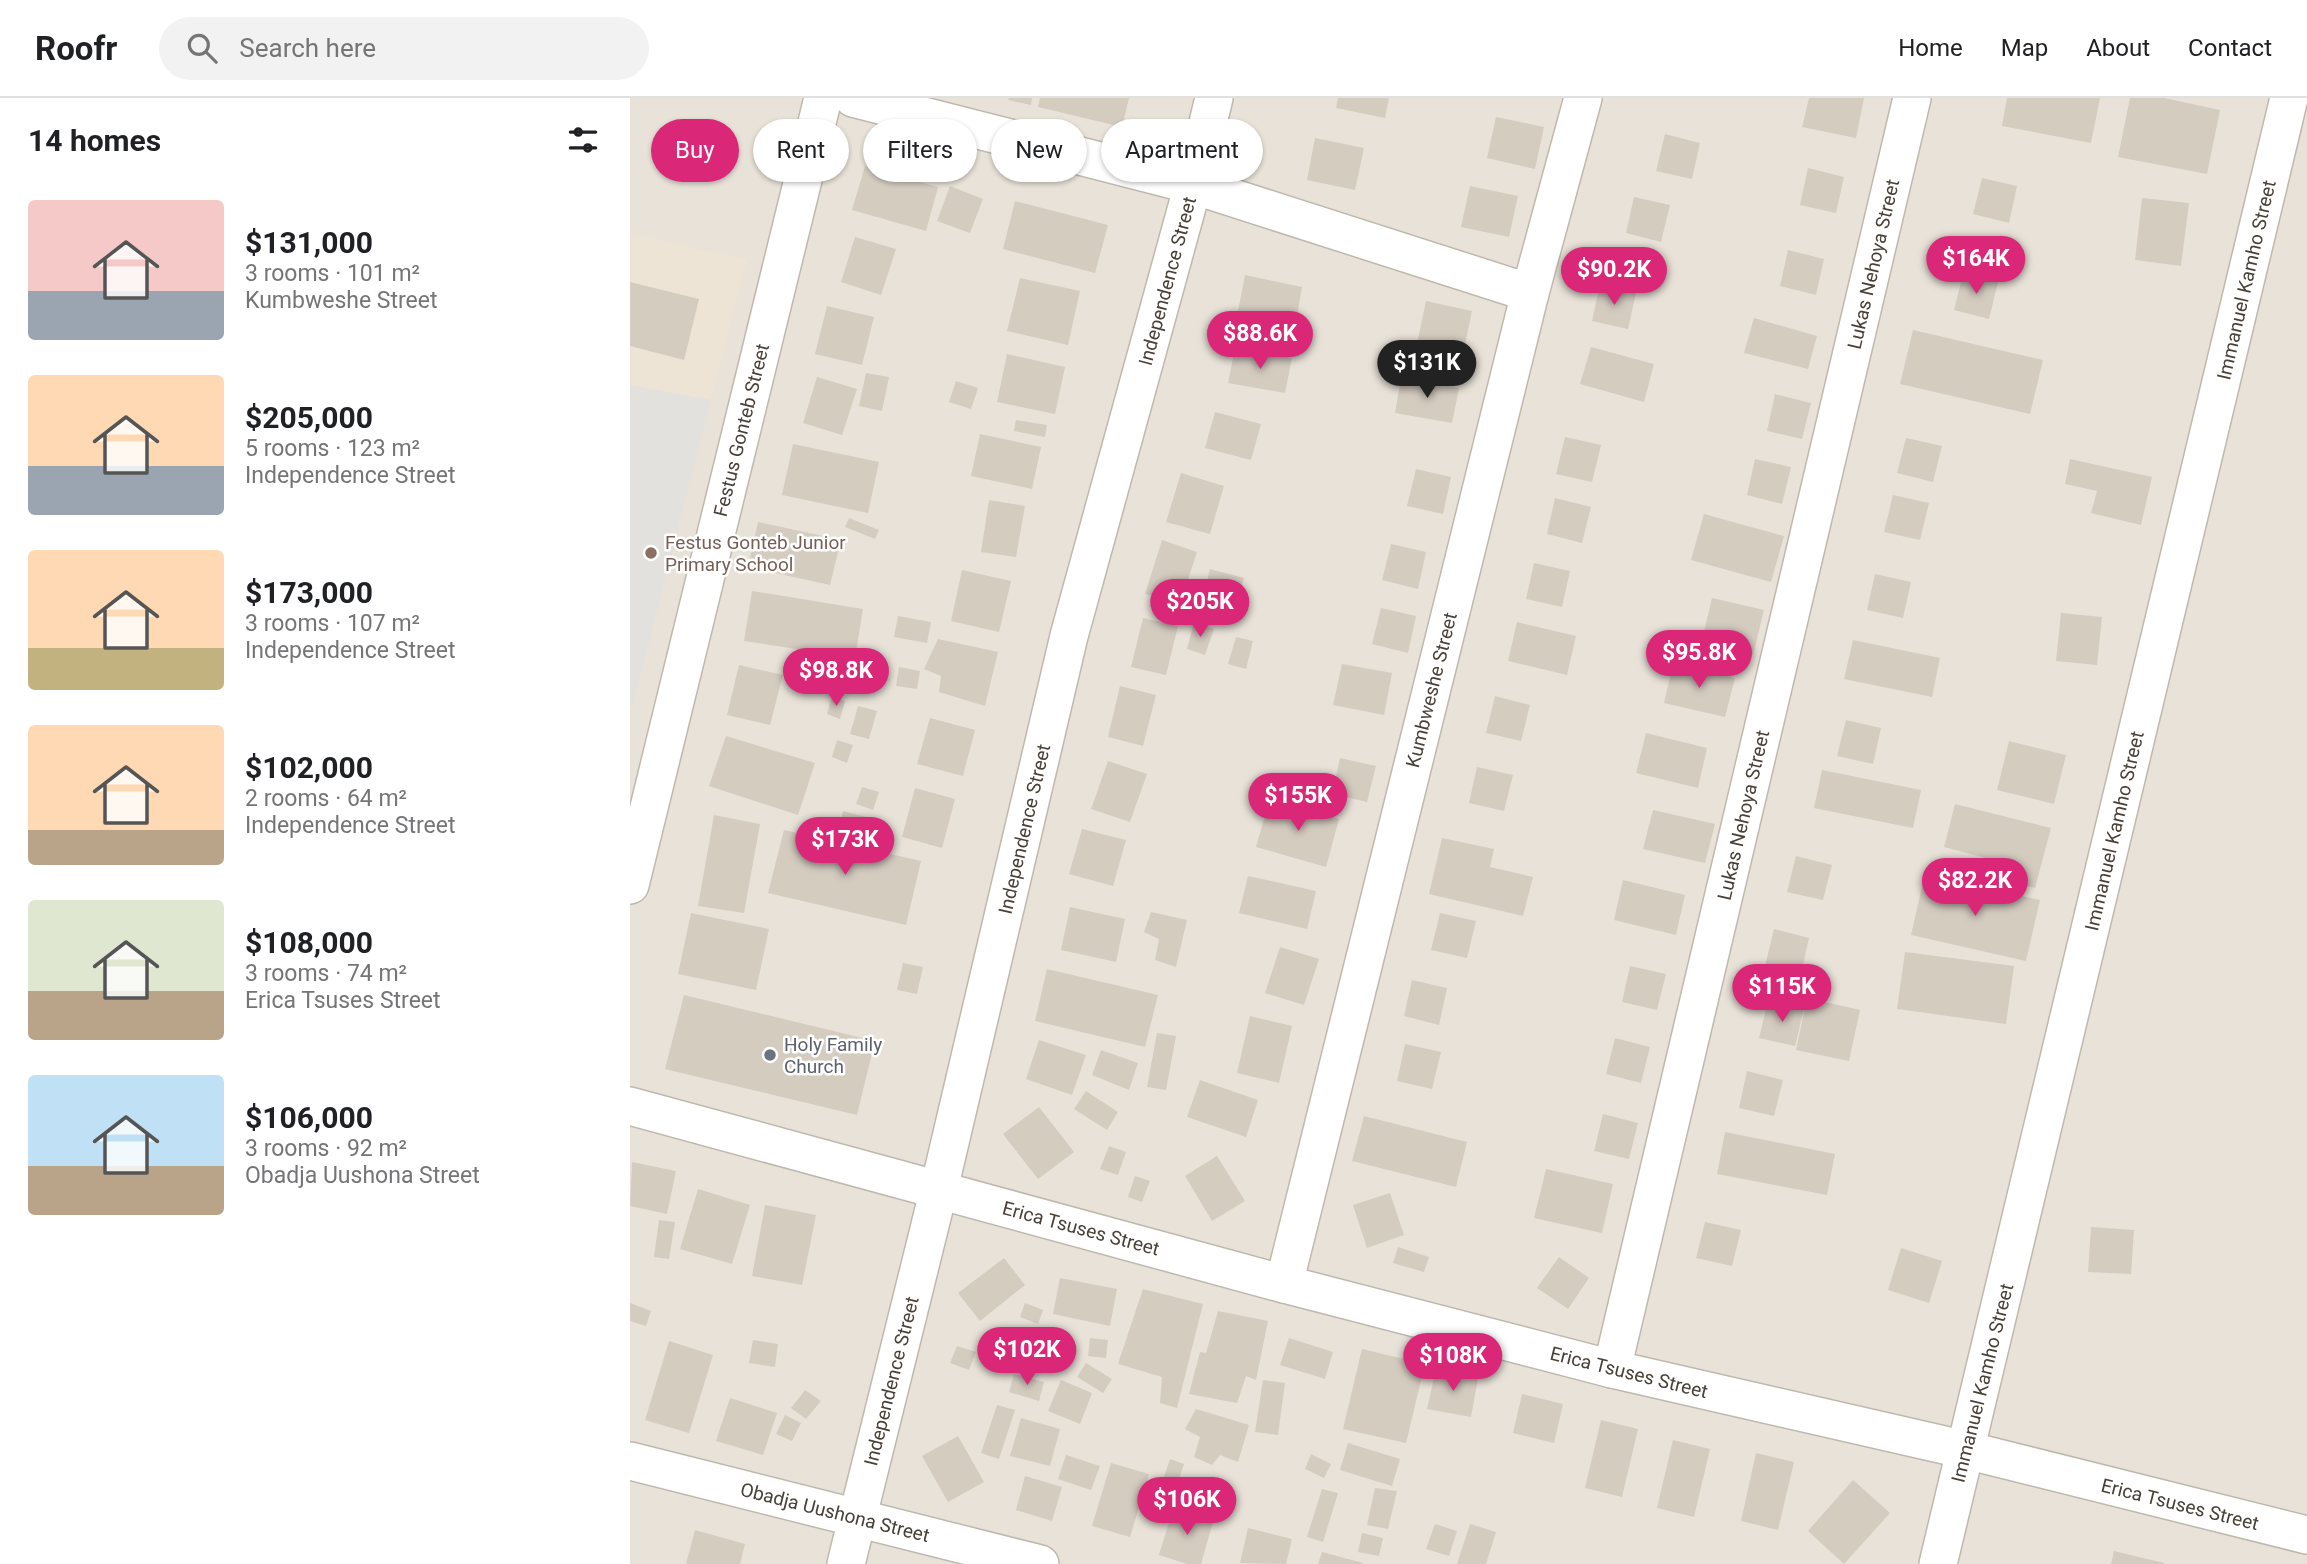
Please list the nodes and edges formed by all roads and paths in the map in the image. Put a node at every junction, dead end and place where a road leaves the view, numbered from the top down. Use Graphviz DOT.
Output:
graph roads {
  1 [pos="823,98"];
  2 [pos="853,98"];
  3 [pos="1214,98"];
  4 [pos="1583,98"];
  5 [pos="1912,98"];
  6 [pos="2289,98"];
  7 [pos="1193,185"];
  8 [pos="1530,293"];
  9 [pos="630,885"];
  10 [pos="630,1106"];
  11 [pos="939,1189"];
  12 [pos="1284,1284"];
  13 [pos="1612,1369"];
  14 [pos="1966,1450"];
  15 [pos="630,1461"];
  16 [pos="857,1517"];
  17 [pos="2306,1532"];
  18 [pos="846,1564"];
  19 [pos="1040,1564"];
  20 [pos="1938,1564"];
  1 -- 9 [label="street, Festus Gonteb Street"];
  2 -- 7 [label="street"];
  3 -- 7 [label="street, Independence Street"];
  4 -- 8 [label="street, Kumbweshe Street"];
  5 -- 13 [label="street, Lukas Nehoya Street"];
  6 -- 14 [label="street, Immanuel Kamho Street"];
  7 -- 8 [label="street"];
  7 -- 11 [label="street, Independence Street"];
  8 -- 12 [label="street, Kumbweshe Street"];
  10 -- 11 [label="street, Erica Tsuses Street"];
  11 -- 12 [label="street, Erica Tsuses Street"];
  11 -- 16 [label="street, Independence Street"];
  12 -- 13 [label="street, Erica Tsuses Street"];
  13 -- 14 [label="street, Erica Tsuses Street"];
  14 -- 17 [label="street, Erica Tsuses Street"];
  14 -- 20 [label="street, Immanuel Kamho Street"];
  15 -- 16 [label="street, Obadja Uushona Street"];
  16 -- 18 [label="street, Independence Street"];
  16 -- 19 [label="street, Obadja Uushona Street"];
}
